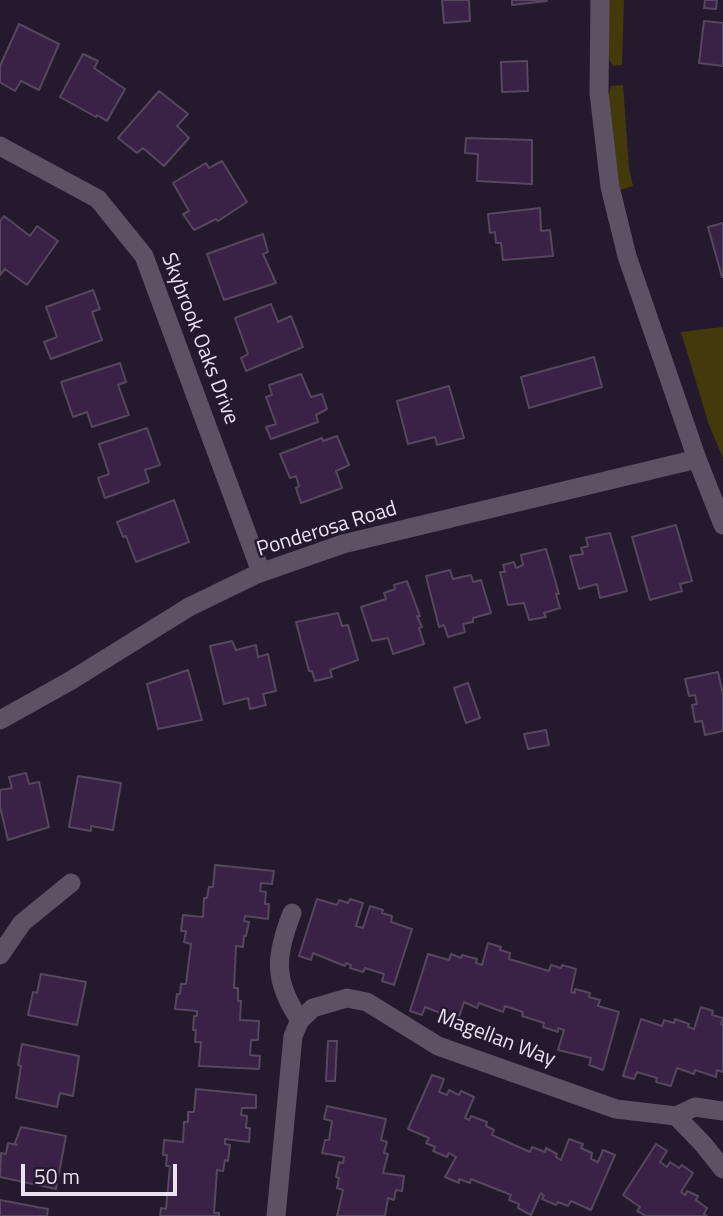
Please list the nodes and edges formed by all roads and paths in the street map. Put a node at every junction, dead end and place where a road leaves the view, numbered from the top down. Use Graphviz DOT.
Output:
graph roads {
  1 [pos="600,0"];
  2 [pos="0,146"];
  3 [pos="697,459"];
  4 [pos="723,525"];
  5 [pos="261,572"];
  6 [pos="0,720"];
  7 [pos="71,883"];
  8 [pos="292,913"];
  9 [pos="0,955"];
  10 [pos="300,1020"];
  11 [pos="723,1111"];
  12 [pos="676,1116"];
  13 [pos="723,1169"];
  14 [pos="276,1216"];
  1 -- 3 [label="street"];
  2 -- 5 [label="street, Skybrook Oaks Drive"];
  3 -- 4 [label="street"];
  3 -- 5 [label="street, Ponderosa Road"];
  5 -- 6 [label="street, Ponderosa Road"];
  7 -- 9 [label="street"];
  8 -- 10 [label="street"];
  10 -- 12 [label="street, Magellan Way"];
  10 -- 14 [label="street"];
  11 -- 12 [label="street, Magellan Way"];
  12 -- 13 [label="street"];
}
